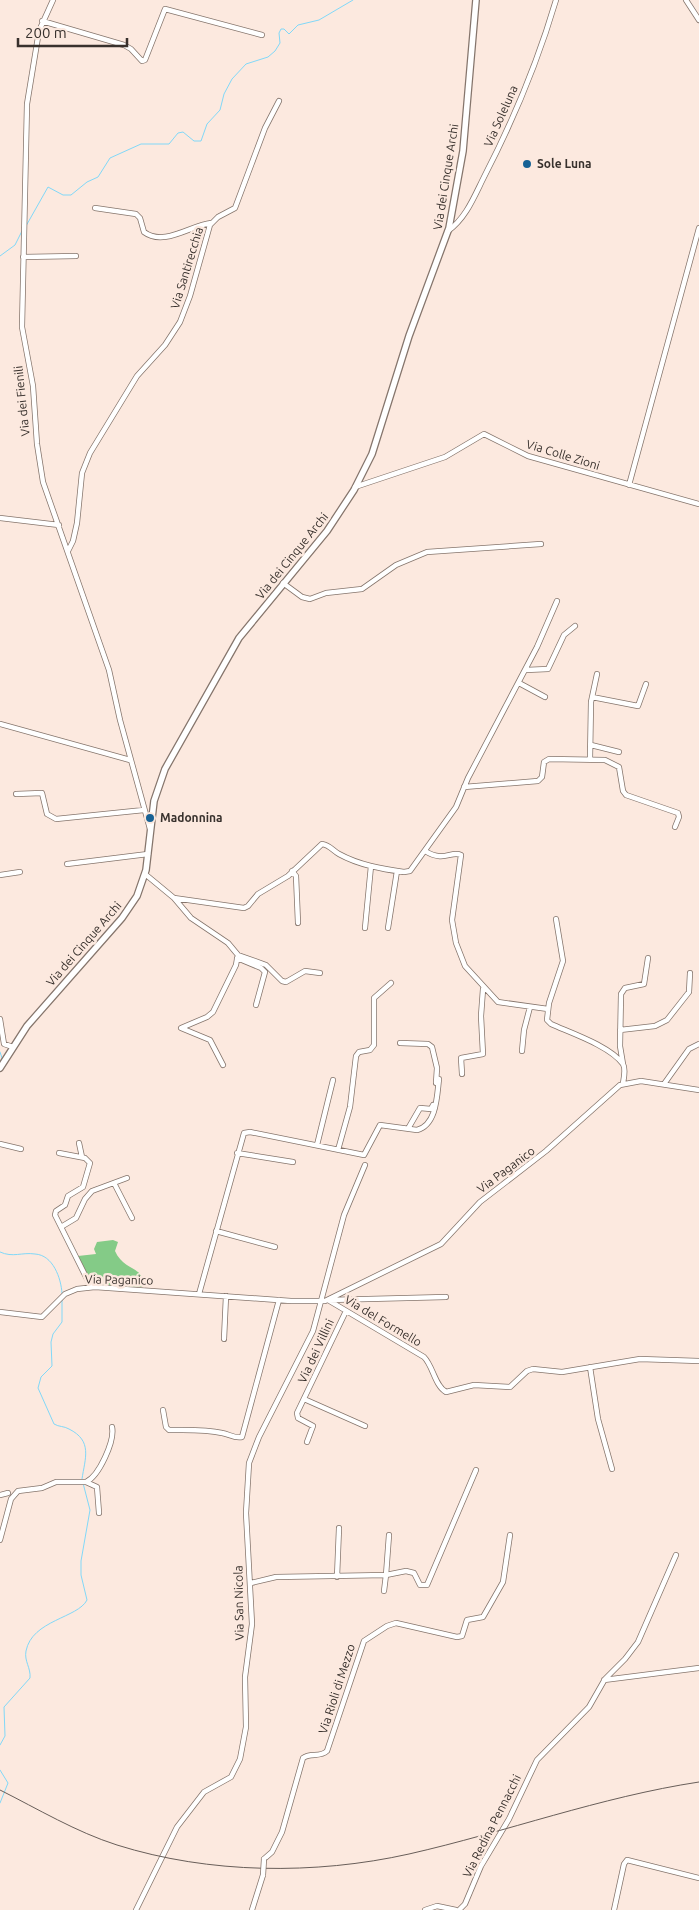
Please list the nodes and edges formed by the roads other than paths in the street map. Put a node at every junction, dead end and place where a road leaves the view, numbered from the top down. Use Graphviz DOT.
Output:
graph roads {
  1 [pos="53,0"];
  2 [pos="476,0"];
  3 [pos="556,0"];
  4 [pos="686,0"];
  5 [pos="42,20"];
  6 [pos="699,20"];
  7 [pos="262,34"];
  8 [pos="279,101"];
  9 [pos="95,208"];
  10 [pos="211,223"];
  11 [pos="699,228"];
  12 [pos="448,232"];
  13 [pos="76,256"];
  14 [pos="24,257"];
  15 [pos="629,485"];
  16 [pos="356,487"];
  17 [pos="699,504"];
  18 [pos="0,518"];
  19 [pos="58,525"];
  20 [pos="540,544"];
  21 [pos="68,551"];
  22 [pos="283,583"];
  23 [pos="557,601"];
  24 [pos="576,626"];
  25 [pos="526,670"];
  26 [pos="597,674"];
  27 [pos="519,683"];
  28 [pos="646,684"];
  29 [pos="592,697"];
  30 [pos="545,698"];
  31 [pos="0,724"];
  32 [pos="591,745"];
  33 [pos="619,752"];
  34 [pos="590,759"];
  35 [pos="130,760"];
  36 [pos="464,788"];
  37 [pos="16,794"];
  38 [pos="144,810"];
  39 [pos="675,827"];
  40 [pos="150,831"];
  41 [pos="425,851"];
  42 [pos="148,854"];
  43 [pos="67,864"];
  44 [pos="371,866"];
  45 [pos="397,871"];
  46 [pos="20,872"];
  47 [pos="292,872"];
  48 [pos="146,874"];
  49 [pos="0,875"];
  50 [pos="174,898"];
  51 [pos="556,919"];
  52 [pos="298,923"];
  53 [pos="365,928"];
  54 [pos="388,928"];
  55 [pos="225,941"];
  56 [pos="237,958"];
  57 [pos="648,958"];
  58 [pos="320,973"];
  59 [pos="690,973"];
  60 [pos="391,983"];
  61 [pos="483,989"];
  62 [pos="256,1005"];
  63 [pos="530,1007"];
  64 [pos="548,1009"];
  65 [pos="0,1019"];
  66 [pos="620,1030"];
  67 [pos="2,1043"];
  68 [pos="400,1043"];
  69 [pos="699,1044"];
  70 [pos="13,1047"];
  71 [pos="522,1052"];
  72 [pos="623,1064"];
  73 [pos="223,1066"];
  74 [pos="0,1068"];
  75 [pos="462,1074"];
  76 [pos="439,1079"];
  77 [pos="333,1080"];
  78 [pos="623,1083"];
  79 [pos="664,1084"];
  80 [pos="699,1090"];
  81 [pos="408,1127"];
  82 [pos="79,1143"];
  83 [pos="0,1144"];
  84 [pos="317,1145"];
  85 [pos="21,1149"];
  86 [pos="338,1150"];
  87 [pos="59,1153"];
  88 [pos="237,1153"];
  89 [pos="82,1157"];
  90 [pos="293,1162"];
  91 [pos="365,1165"];
  92 [pos="127,1178"];
  93 [pos="114,1183"];
  94 [pos="132,1218"];
  95 [pos="61,1227"];
  96 [pos="216,1231"];
  97 [pos="275,1247"];
  98 [pos="91,1287"];
  99 [pos="199,1294"];
  100 [pos="226,1296"];
  101 [pos="446,1296"];
  102 [pos="279,1300"];
  103 [pos="328,1300"];
  104 [pos="319,1303"];
  105 [pos="346,1311"];
  106 [pos="0,1312"];
  107 [pos="224,1339"];
  108 [pos="699,1361"];
  109 [pos="590,1367"];
  110 [pos="304,1399"];
  111 [pos="164,1410"];
  112 [pos="365,1426"];
  113 [pos="112,1427"];
  114 [pos="307,1442"];
  115 [pos="612,1469"];
  116 [pos="476,1470"];
  117 [pos="86,1482"];
  118 [pos="8,1493"];
  119 [pos="0,1495"];
  120 [pos="99,1513"];
  121 [pos="339,1528"];
  122 [pos="389,1535"];
  123 [pos="510,1535"];
  124 [pos="0,1540"];
  125 [pos="676,1555"];
  126 [pos="386,1575"];
  127 [pos="337,1577"];
  128 [pos="251,1583"];
  129 [pos="384,1591"];
  130 [pos="699,1668"];
  131 [pos="604,1680"];
  132 [pos="699,1878"];
  133 [pos="136,1910"];
  134 [pos="252,1910"];
  135 [pos="426,1910"];
  136 [pos="458,1910"];
  137 [pos="614,1910"];
  1 -- 5 [label="street, Via dei Fienili"];
  2 -- 12 [label="main road, Via dei Cinque Archi"];
  3 -- 12 [label="street, Via Soleluna"];
  4 -- 6 [label="street"];
  5 -- 7 [label="street"];
  5 -- 14 [label="street, Via dei Fienili"];
  8 -- 10 [label="street, Via Santirecchia"];
  9 -- 10 [label="street"];
  10 -- 21 [label="street, Via Santirecchia"];
  11 -- 15 [label="street"];
  12 -- 16 [label="main road, Via dei Cinque Archi"];
  13 -- 14 [label="street"];
  14 -- 19 [label="street, Via dei Fienili"];
  15 -- 16 [label="street, Via Colle Zioni"];
  15 -- 17 [label="street, Via Colle Zioni"];
  16 -- 22 [label="main road, Via dei Cinque Archi"];
  18 -- 19 [label="street"];
  19 -- 21 [label="street, Via dei Fienili"];
  20 -- 22 [label="street"];
  21 -- 35 [label="street, Via dei Fienili"];
  22 -- 40 [label="main road, Via dei Cinque Archi"];
  23 -- 25 [label="street"];
  24 -- 25 [label="street"];
  25 -- 27 [label="street"];
  26 -- 29 [label="street"];
  27 -- 30 [label="street"];
  27 -- 36 [label="street"];
  28 -- 29 [label="street"];
  29 -- 32 [label="street"];
  31 -- 35 [label="street"];
  32 -- 33 [label="street"];
  32 -- 34 [label="street"];
  34 -- 36 [label="street"];
  34 -- 39 [label="street"];
  35 -- 38 [label="street, Via dei Fienili"];
  36 -- 41 [label="street"];
  37 -- 38 [label="street"];
  38 -- 40 [label="street, Via dei Fienili"];
  40 -- 42 [label="main road, Via dei Cinque Archi"];
  41 -- 45 [label="street"];
  41 -- 61 [label="street"];
  42 -- 43 [label="street"];
  42 -- 48 [label="main road, Via dei Cinque Archi"];
  44 -- 45 [label="street"];
  44 -- 47 [label="street"];
  44 -- 53 [label="street"];
  45 -- 54 [label="street"];
  46 -- 49 [label="street"];
  47 -- 50 [label="street"];
  47 -- 52 [label="street"];
  48 -- 50 [label="street"];
  48 -- 70 [label="main road, Via dei Cinque Archi"];
  50 -- 55 [label="street"];
  51 -- 64 [label="street"];
  55 -- 56 [label="street"];
  55 -- 58 [label="street"];
  56 -- 62 [label="street"];
  56 -- 73 [label="street"];
  57 -- 66 [label="street"];
  59 -- 66 [label="street"];
  60 -- 86 [label="street"];
  61 -- 63 [label="street"];
  61 -- 75 [label="street"];
  63 -- 64 [label="street"];
  63 -- 71 [label="street"];
  64 -- 72 [label="street"];
  65 -- 67 [label="street"];
  66 -- 72 [label="street"];
  67 -- 70 [label="street"];
  68 -- 81 [label="street"];
  69 -- 79 [label="street"];
  70 -- 74 [label="main road, Via dei Cinque Archi"];
  72 -- 78 [label="street"];
  76 -- 81 [label="street"];
  77 -- 84 [label="street"];
  78 -- 79 [label="street"];
  78 -- 103 [label="street, Via Paganico"];
  79 -- 80 [label="street"];
  81 -- 86 [label="street"];
  82 -- 89 [label="street"];
  83 -- 85 [label="street"];
  84 -- 86 [label="street"];
  84 -- 88 [label="street"];
  87 -- 89 [label="street"];
  88 -- 90 [label="street"];
  88 -- 96 [label="street"];
  89 -- 95 [label="street"];
  91 -- 104 [label="street"];
  92 -- 93 [label="street"];
  93 -- 94 [label="street"];
  93 -- 95 [label="street"];
  95 -- 98 [label="street"];
  96 -- 97 [label="street"];
  96 -- 99 [label="street"];
  98 -- 99 [label="street, Via Paganico"];
  98 -- 106 [label="street, Via Paganico"];
  99 -- 100 [label="street, Via Paganico"];
  100 -- 102 [label="street, Via Paganico"];
  100 -- 107 [label="street"];
  101 -- 103 [label="street, Via Paganico"];
  102 -- 104 [label="street, Via Paganico"];
  102 -- 111 [label="street"];
  103 -- 104 [label="street, Via Paganico"];
  103 -- 105 [label="street, Via del Formello"];
  104 -- 128 [label="street, Via San Nicola"];
  105 -- 109 [label="street, Via del Formello"];
  105 -- 110 [label="street, Via dei Villini"];
  108 -- 109 [label="street, Via del Formello"];
  109 -- 115 [label="street"];
  110 -- 112 [label="street, Via dei Villini"];
  110 -- 114 [label="street, Via dei Villini"];
  113 -- 117 [label="street"];
  116 -- 126 [label="street"];
  117 -- 120 [label="street"];
  117 -- 124 [label="street"];
  118 -- 119 [label="street"];
  121 -- 127 [label="street"];
  122 -- 126 [label="street"];
  123 -- 134 [label="street, Via Rioli di Mezzo, bridge"];
  125 -- 131 [label="street, Via Redina Pennacchi"];
  126 -- 127 [label="street"];
  126 -- 129 [label="street"];
  127 -- 128 [label="street"];
  128 -- 133 [label="street, Via San Nicola"];
  130 -- 131 [label="street"];
  131 -- 136 [label="street, Via Redina Pennacchi"];
  132 -- 137 [label="street"];
  135 -- 136 [label="street, Via Redina Pennacchi"];
}
